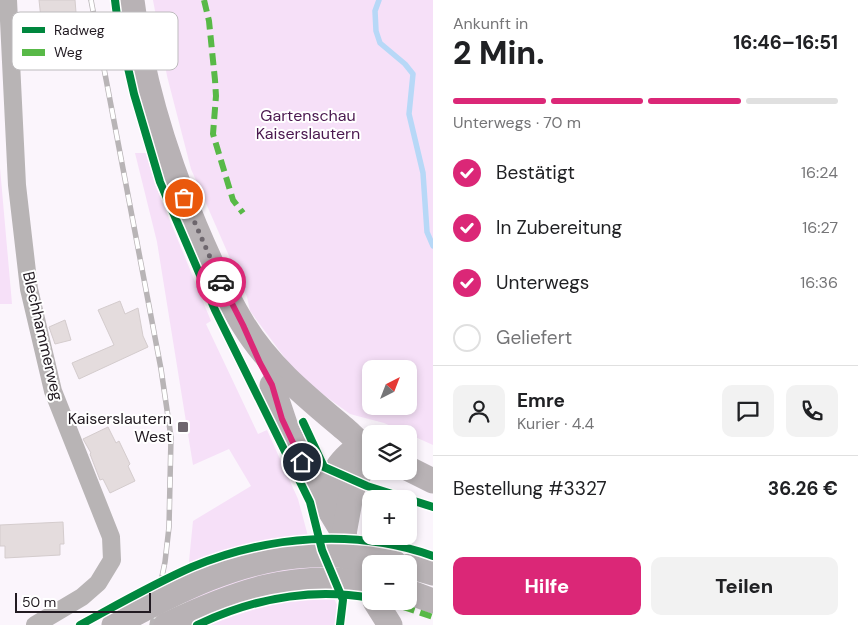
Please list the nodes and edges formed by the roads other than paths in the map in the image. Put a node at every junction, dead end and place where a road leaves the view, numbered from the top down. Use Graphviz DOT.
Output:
graph roads {
  1 [pos="8,0"];
  2 [pos="145,70"];
  3 [pos="243,325"];
  4 [pos="272,385"];
  5 [pos="362,448"];
  6 [pos="362,450"];
  7 [pos="362,453"];
  8 [pos="417,474"];
  9 [pos="433,481"];
  10 [pos="338,525"];
  11 [pos="362,557"];
  12 [pos="417,568"];
  13 [pos="433,573"];
  14 [pos="362,580"];
  15 [pos="362,583"];
  16 [pos="417,595"];
  17 [pos="433,601"];
  18 [pos="381,610"];
  19 [pos="35,625"];
  20 [pos="114,625"];
  21 [pos="166,625"];
  22 [pos="390,625"];
  1 -- 19 [label="street, Blechhammerweg"];
  2 -- 3 [label="main road"];
  3 -- 4 [label="main road"];
  3 -- 5 [label="main road"];
  4 -- 6 [label="main road"];
  4 -- 10 [label="main road"];
  7 -- 10 [label="main road"];
  8 -- 9 [label="main road"];
  10 -- 14 [label="main road"];
  11 -- 20 [label="main road, bridge"];
  12 -- 13 [label="main road"];
  15 -- 21 [label="main road, bridge"];
  16 -- 17 [label="main road"];
  18 -- 22 [label="main road"];
}
